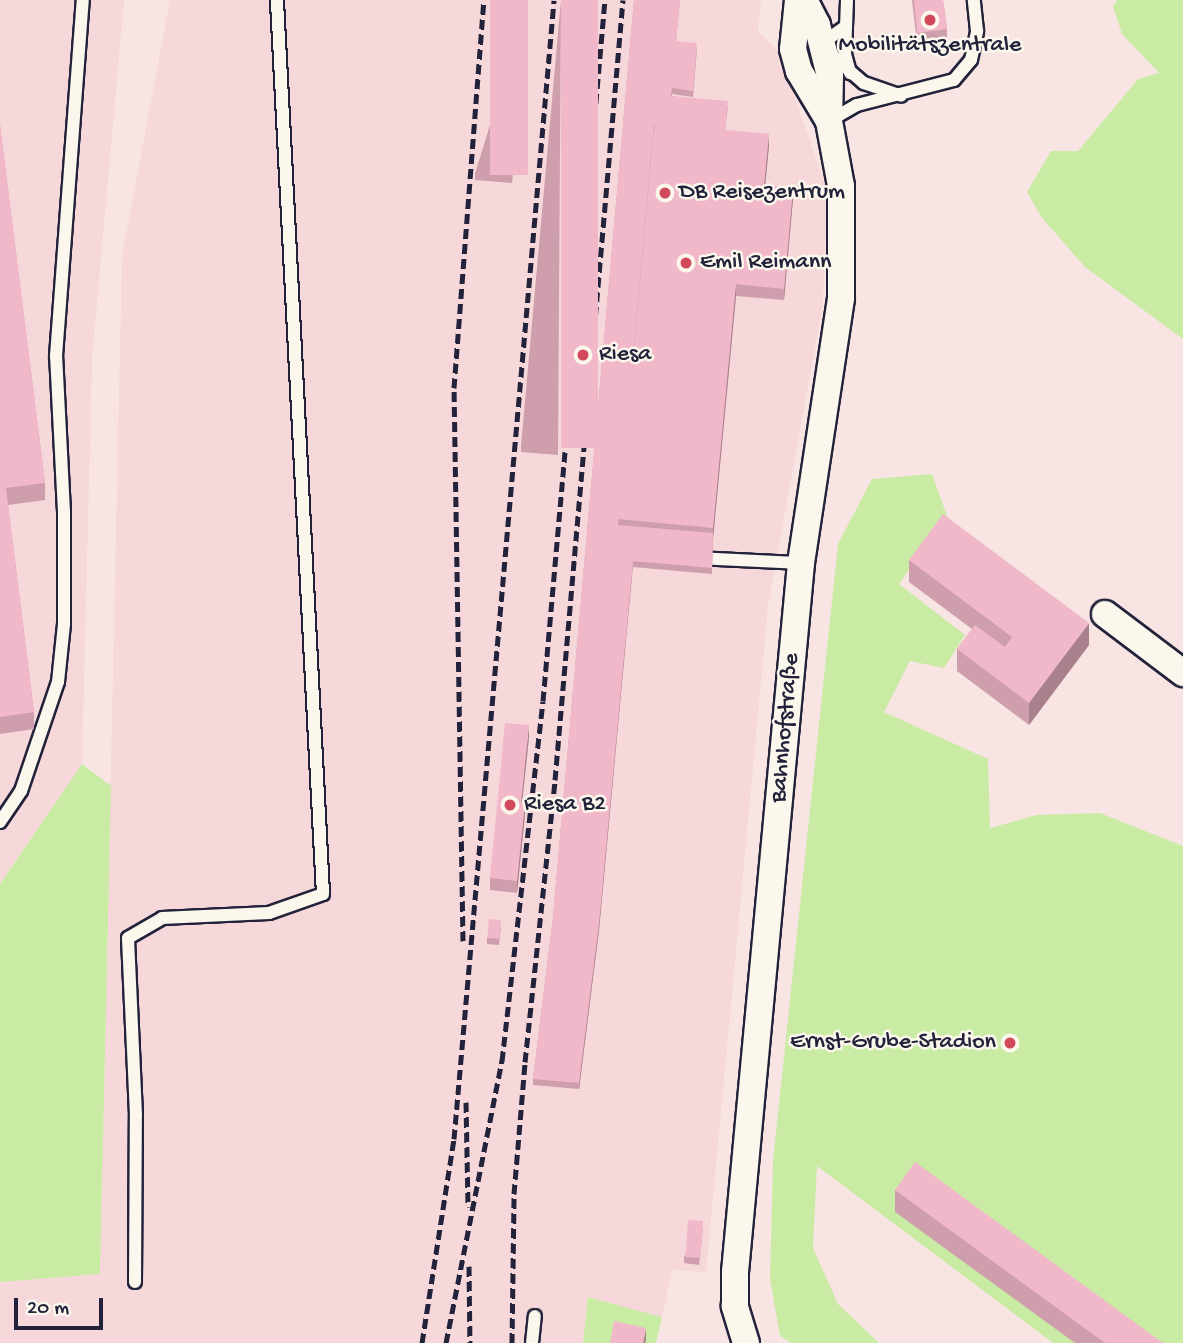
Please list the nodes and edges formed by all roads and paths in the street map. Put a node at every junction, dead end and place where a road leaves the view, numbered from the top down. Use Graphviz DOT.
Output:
graph roads {
  1 [pos="83,0"];
  2 [pos="277,0"];
  3 [pos="798,0"];
  4 [pos="804,0"];
  5 [pos="848,0"];
  6 [pos="974,0"];
  7 [pos="846,26"];
  8 [pos="823,43"];
  9 [pos="850,74"];
  10 [pos="901,96"];
  11 [pos="829,121"];
  12 [pos="687,557"];
  13 [pos="801,563"];
  14 [pos="1105,614"];
  15 [pos="1183,673"];
  16 [pos="0,822"];
  17 [pos="135,1282"];
  18 [pos="535,1316"];
  19 [pos="744,1340"];
  20 [pos="531,1343"];
  1 -- 16 [label="lane"];
  2 -- 17 [label="lane"];
  3 -- 11 [label="street, Bahnhofstraße"];
  4 -- 8 [label="street, Bahnhofstraße"];
  5 -- 7 [label="lane"];
  6 -- 10 [label="lane"];
  7 -- 8 [label="lane"];
  7 -- 9 [label="lane"];
  8 -- 9 [label="lane"];
  8 -- 11 [label="street, Bahnhofstraße"];
  9 -- 10 [label="lane"];
  10 -- 11 [label="lane"];
  11 -- 13 [label="street, Bahnhofstraße"];
  12 -- 13 [label="lane"];
  13 -- 19 [label="street, Bahnhofstraße"];
  14 -- 15 [label="street"];
  18 -- 20 [label="lane"];
}
